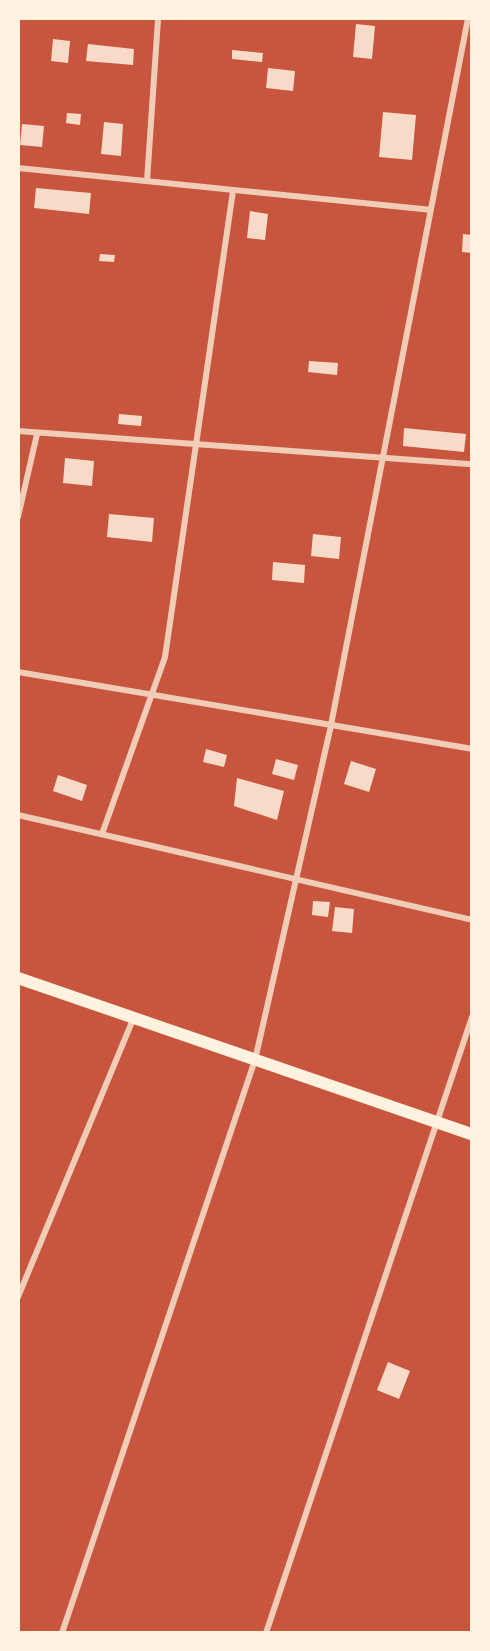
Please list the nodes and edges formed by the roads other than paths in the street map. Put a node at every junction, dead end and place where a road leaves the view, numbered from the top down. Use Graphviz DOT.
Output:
graph roads {
  1 [pos="158,18"];
  2 [pos="468,18"];
  3 [pos="18,168"];
  4 [pos="147,181"];
  5 [pos="233,190"];
  6 [pos="430,210"];
  7 [pos="18,431"];
  8 [pos="37,434"];
  9 [pos="198,445"];
  10 [pos="382,459"];
  11 [pos="472,464"];
  12 [pos="18,517"];
  13 [pos="18,672"];
  14 [pos="151,695"];
  15 [pos="331,726"];
  16 [pos="472,749"];
  17 [pos="18,815"];
  18 [pos="102,834"];
  19 [pos="299,881"];
  20 [pos="472,920"];
  21 [pos="18,978"];
  22 [pos="472,1017"];
  23 [pos="133,1020"];
  24 [pos="255,1060"];
  25 [pos="438,1121"];
  26 [pos="472,1134"];
  27 [pos="18,1296"];
  28 [pos="268,1632"];
  29 [pos="62,1633"];
  1 -- 4 [label="street"];
  2 -- 6 [label="street"];
  3 -- 4 [label="street"];
  4 -- 5 [label="street"];
  5 -- 6 [label="street"];
  5 -- 9 [label="street"];
  6 -- 10 [label="street"];
  7 -- 8 [label="street"];
  8 -- 9 [label="street"];
  8 -- 12 [label="street"];
  9 -- 10 [label="street"];
  9 -- 14 [label="street"];
  10 -- 11 [label="street"];
  10 -- 15 [label="street"];
  13 -- 14 [label="street"];
  14 -- 15 [label="street"];
  14 -- 18 [label="street"];
  15 -- 16 [label="street"];
  15 -- 19 [label="street"];
  17 -- 18 [label="street"];
  18 -- 19 [label="street"];
  19 -- 20 [label="street"];
  19 -- 24 [label="street"];
  21 -- 23 [label="main road"];
  22 -- 25 [label="street"];
  23 -- 24 [label="main road"];
  23 -- 27 [label="street"];
  24 -- 25 [label="main road"];
  24 -- 29 [label="street"];
  25 -- 26 [label="main road"];
  25 -- 28 [label="street"];
}
